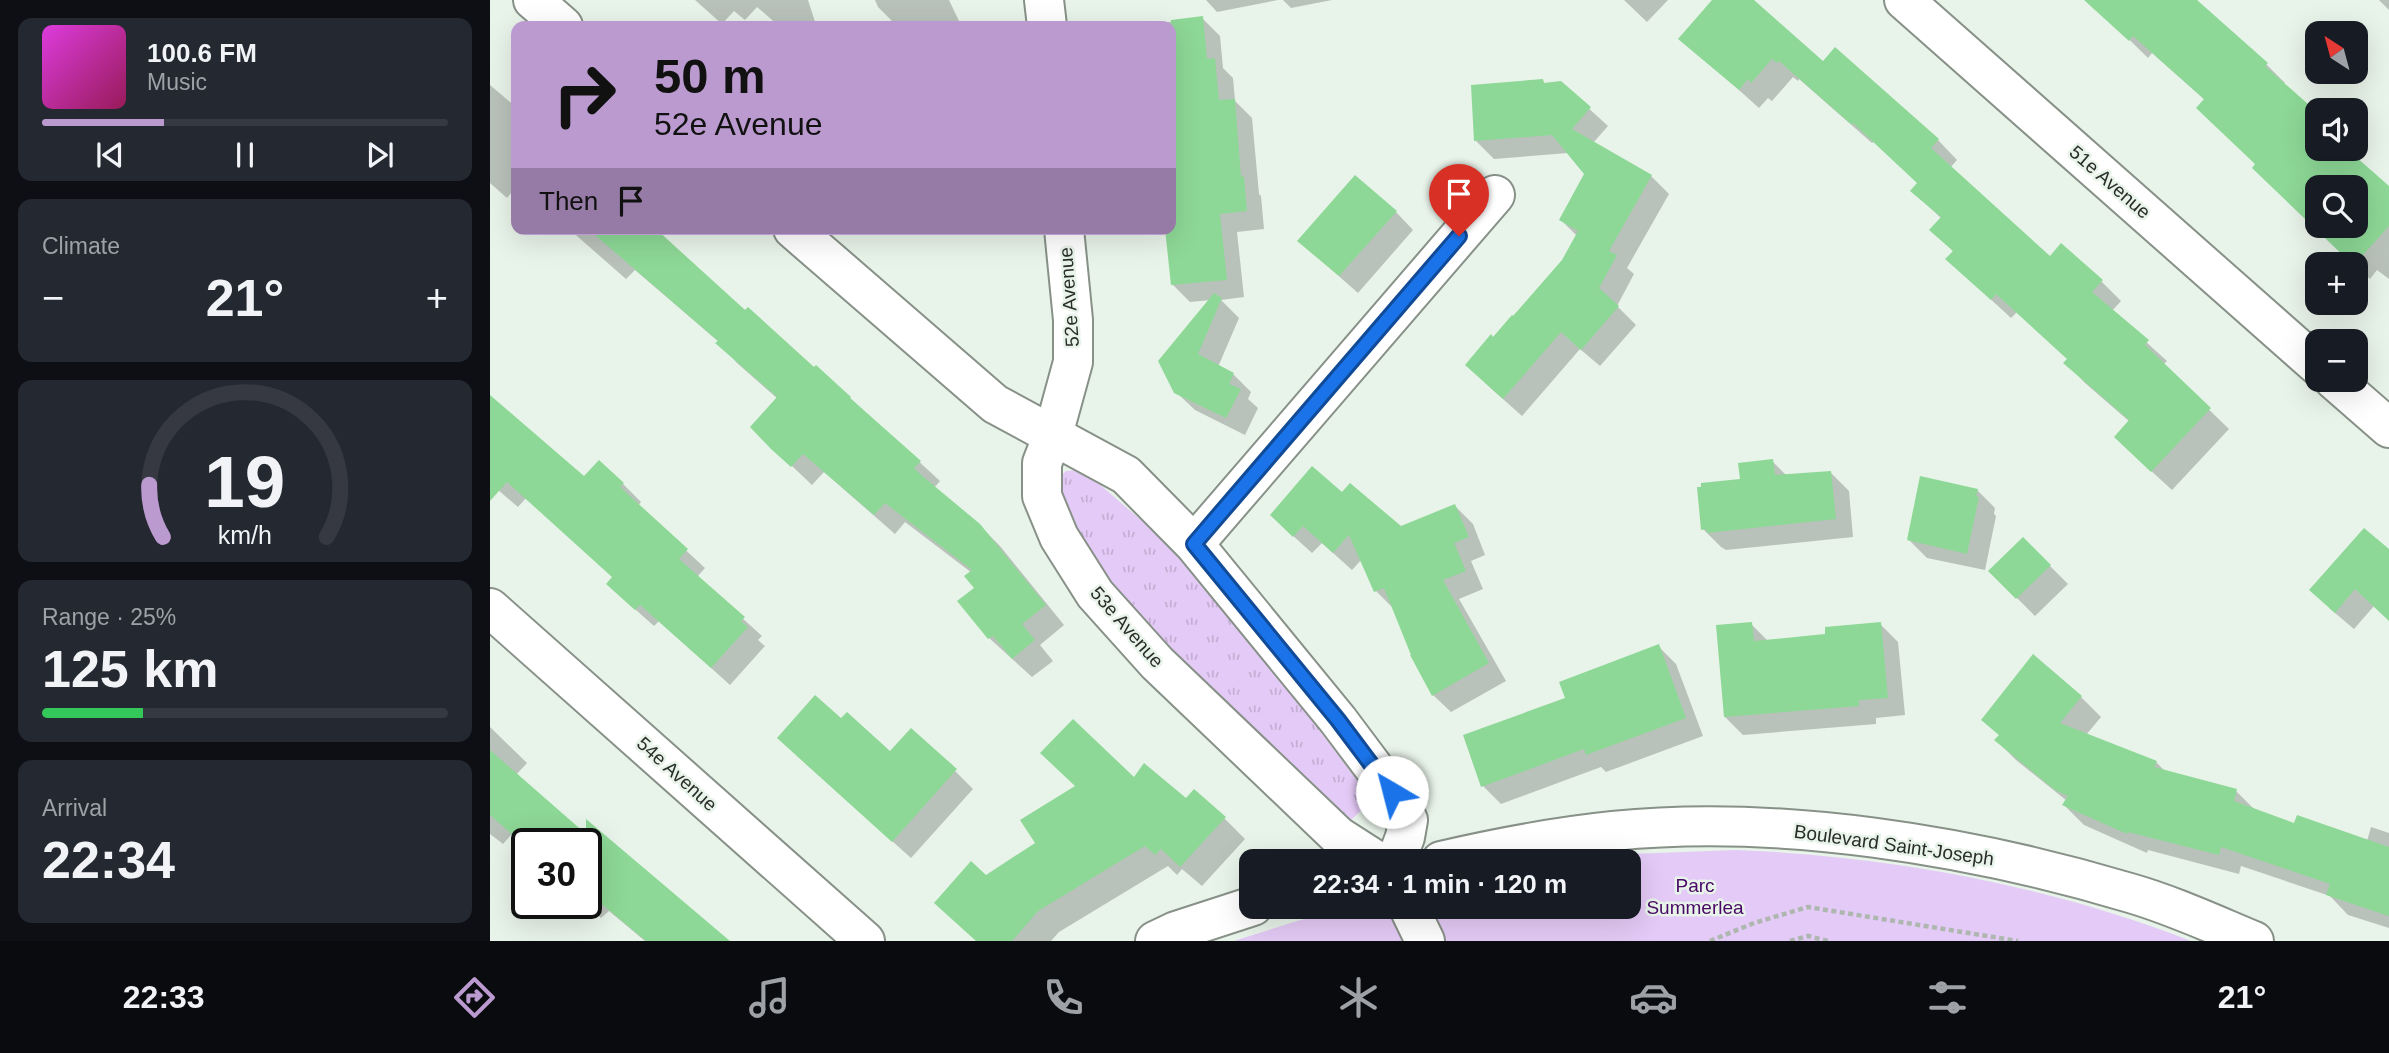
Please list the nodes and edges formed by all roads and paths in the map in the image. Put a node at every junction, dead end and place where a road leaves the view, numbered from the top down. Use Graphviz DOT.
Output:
graph roads {
  1 [pos="533,0"];
  2 [pos="1044,0"];
  3 [pos="1904,0"];
  4 [pos="557,21"];
  5 [pos="1046,21"];
  6 [pos="1495,195"];
  7 [pos="800,235"];
  8 [pos="1064,235"];
  9 [pos="2305,354"];
  10 [pos="2348,392"];
  11 [pos="2389,428"];
  12 [pos="1053,435"];
  13 [pos="1194,544"];
  14 [pos="490,608"];
  15 [pos="1358,849"];
  16 [pos="1400,849"];
  17 [pos="1504,849"];
  18 [pos="1239,911"];
  19 [pos="1414,919"];
  20 [pos="865,941"];
  21 [pos="1155,941"];
  22 [pos="1425,941"];
  23 [pos="1710,941"];
  24 [pos="1790,941"];
  25 [pos="1828,941"];
  26 [pos="2018,941"];
  27 [pos="2253,941"];
  1 -- 4 [label="street"];
  2 -- 5 [label="street"];
  3 -- 9 [label="street, 51e Avenue"];
  6 -- 13 [label="street"];
  7 -- 12 [label="street"];
  8 -- 12 [label="street, 52e Avenue"];
  10 -- 11 [label="street"];
  12 -- 13 [label="street"];
  12 -- 15 [label="street, 53e Avenue"];
  13 -- 16 [label="street"];
  14 -- 20 [label="street, 54e Avenue"];
  17 -- 27 [label="street, Boulevard Saint-Joseph"];
  18 -- 21 [label="street"];
  19 -- 22 [label="street"];
  23 -- 26 [label="path"];
  24 -- 25 [label="path"];
}
